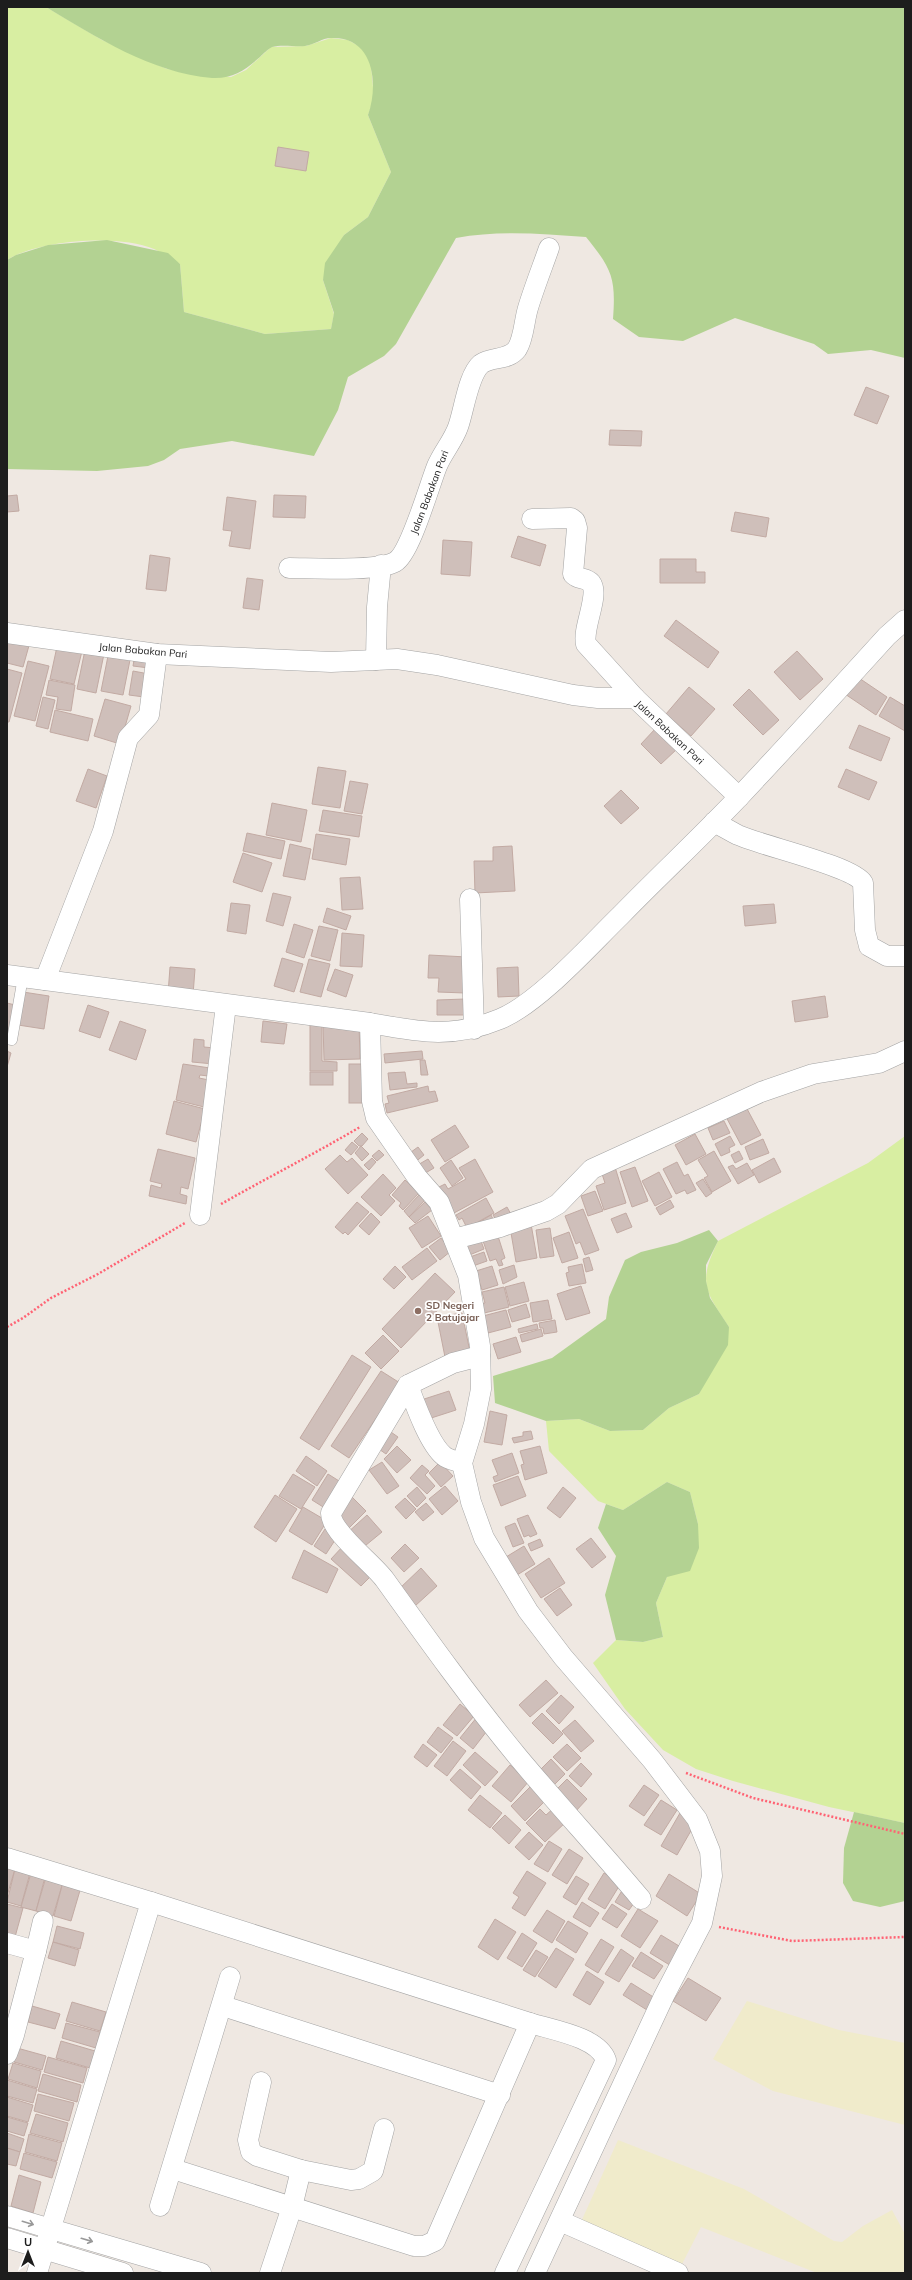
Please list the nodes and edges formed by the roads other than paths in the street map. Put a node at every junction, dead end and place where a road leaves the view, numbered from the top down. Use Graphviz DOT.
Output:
graph roads {
  1 [pos="549,248"];
  2 [pos="532,519"];
  3 [pos="381,565"];
  4 [pos="289,568"];
  5 [pos="905,620"];
  6 [pos="7,633"];
  7 [pos="157,654"];
  8 [pos="376,660"];
  9 [pos="635,698"];
  10 [pos="739,796"];
  11 [pos="714,822"];
  12 [pos="470,899"];
  13 [pos="905,956"];
  14 [pos="15,976"];
  15 [pos="45,980"];
  16 [pos="226,1005"];
  17 [pos="370,1023"];
  18 [pos="474,1029"];
  19 [pos="7,1040"];
  20 [pos="905,1051"];
  21 [pos="200,1215"];
  22 [pos="454,1240"];
  23 [pos="480,1356"];
  24 [pos="408,1385"];
  25 [pos="462,1463"];
  26 [pos="7,1858"];
  27 [pos="641,1899"];
  28 [pos="151,1902"];
  29 [pos="43,1921"];
  30 [pos="7,1943"];
  31 [pos="36,1951"];
  32 [pos="230,1977"];
  33 [pos="222,2006"];
  34 [pos="530,2023"];
  35 [pos="11,2034"];
  36 [pos="7,2054"];
  37 [pos="261,2082"];
  38 [pos="500,2095"];
  39 [pos="384,2129"];
  40 [pos="173,2169"];
  41 [pos="301,2170"];
  42 [pos="160,2206"];
  43 [pos="292,2207"];
  44 [pos="7,2216"];
  45 [pos="560,2220"];
  46 [pos="50,2230"];
  47 [pos="7,2238"];
  48 [pos="43,2249"];
  49 [pos="37,2273"];
  50 [pos="123,2273"];
  51 [pos="200,2273"];
  52 [pos="270,2273"];
  53 [pos="505,2273"];
  54 [pos="535,2273"];
  55 [pos="678,2273"];
  1 -- 3 [label="street, Jalan Babakan Pari"];
  2 -- 9 [label="street"];
  3 -- 4 [label="street, Jalan Babakan Pari"];
  3 -- 8 [label="street"];
  5 -- 10 [label="street"];
  6 -- 7 [label="street, Jalan Babakan Pari"];
  7 -- 8 [label="street, Jalan Babakan Pari"];
  7 -- 15 [label="street"];
  8 -- 9 [label="street, Jalan Babakan Pari"];
  9 -- 10 [label="street, Jalan Babakan Pari"];
  10 -- 11 [label="street"];
  11 -- 13 [label="street"];
  11 -- 18 [label="street"];
  12 -- 18 [label="street"];
  14 -- 15 [label="street"];
  14 -- 19 [label="lane"];
  15 -- 16 [label="street"];
  16 -- 17 [label="street"];
  16 -- 21 [label="street"];
  17 -- 18 [label="street"];
  17 -- 22 [label="street"];
  20 -- 22 [label="street"];
  22 -- 23 [label="street"];
  23 -- 24 [label="street"];
  23 -- 25 [label="street"];
  24 -- 25 [label="street"];
  24 -- 27 [label="street"];
  25 -- 45 [label="street"];
  26 -- 28 [label="street"];
  28 -- 34 [label="street"];
  28 -- 46 [label="street"];
  29 -- 31 [label="street"];
  30 -- 31 [label="street"];
  31 -- 35 [label="street"];
  32 -- 33 [label="street"];
  33 -- 38 [label="street"];
  33 -- 40 [label="street"];
  34 -- 38 [label="street"];
  34 -- 53 [label="street"];
  35 -- 36 [label="street"];
  37 -- 41 [label="street"];
  38 -- 43 [label="street"];
  39 -- 41 [label="street"];
  40 -- 42 [label="street"];
  40 -- 43 [label="street"];
  41 -- 43 [label="street"];
  43 -- 52 [label="street"];
  44 -- 46 [label="street, one-way"];
  45 -- 54 [label="street"];
  45 -- 55 [label="street"];
  46 -- 48 [label="street"];
  46 -- 51 [label="street, one-way"];
  47 -- 48 [label="street"];
  48 -- 49 [label="street"];
  48 -- 50 [label="street"];
}
